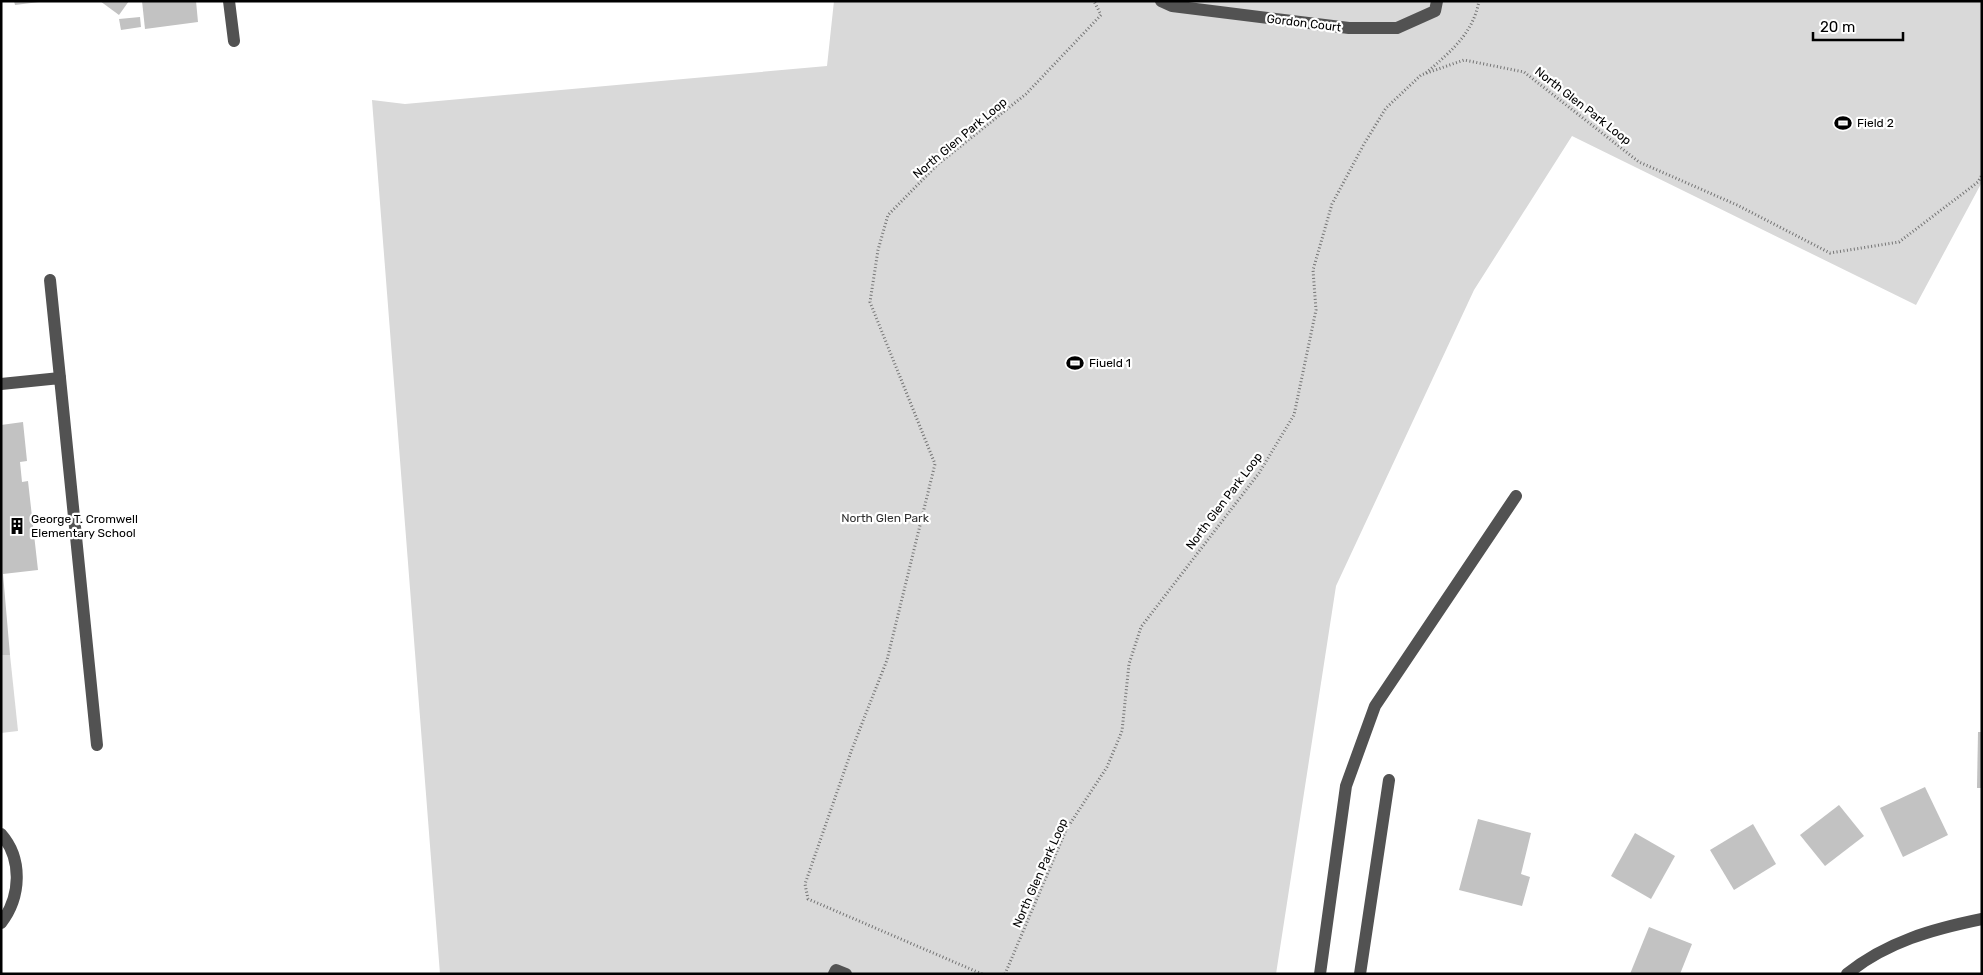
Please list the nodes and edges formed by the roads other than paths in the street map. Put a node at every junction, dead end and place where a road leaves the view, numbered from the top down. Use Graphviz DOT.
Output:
graph roads {
  1 [pos="229,1"];
  2 [pos="1161,1"];
  3 [pos="1437,1"];
  4 [pos="234,41"];
  5 [pos="50,280"];
  6 [pos="60,378"];
  7 [pos="1,384"];
  8 [pos="1516,496"];
  9 [pos="97,745"];
  10 [pos="1389,780"];
  11 [pos="1,834"];
  12 [pos="1982,918"];
  13 [pos="1,924"];
  14 [pos="834,974"];
  15 [pos="846,974"];
  16 [pos="1320,974"];
  17 [pos="1360,974"];
  18 [pos="1847,974"];
  1 -- 4 [label="street"];
  2 -- 3 [label="street, Gordon Court"];
  5 -- 6 [label="street"];
  6 -- 7 [label="street"];
  6 -- 9 [label="street"];
  8 -- 16 [label="street"];
  10 -- 17 [label="street"];
  11 -- 13 [label="street"];
  12 -- 18 [label="street"];
  14 -- 15 [label="street"];
}
